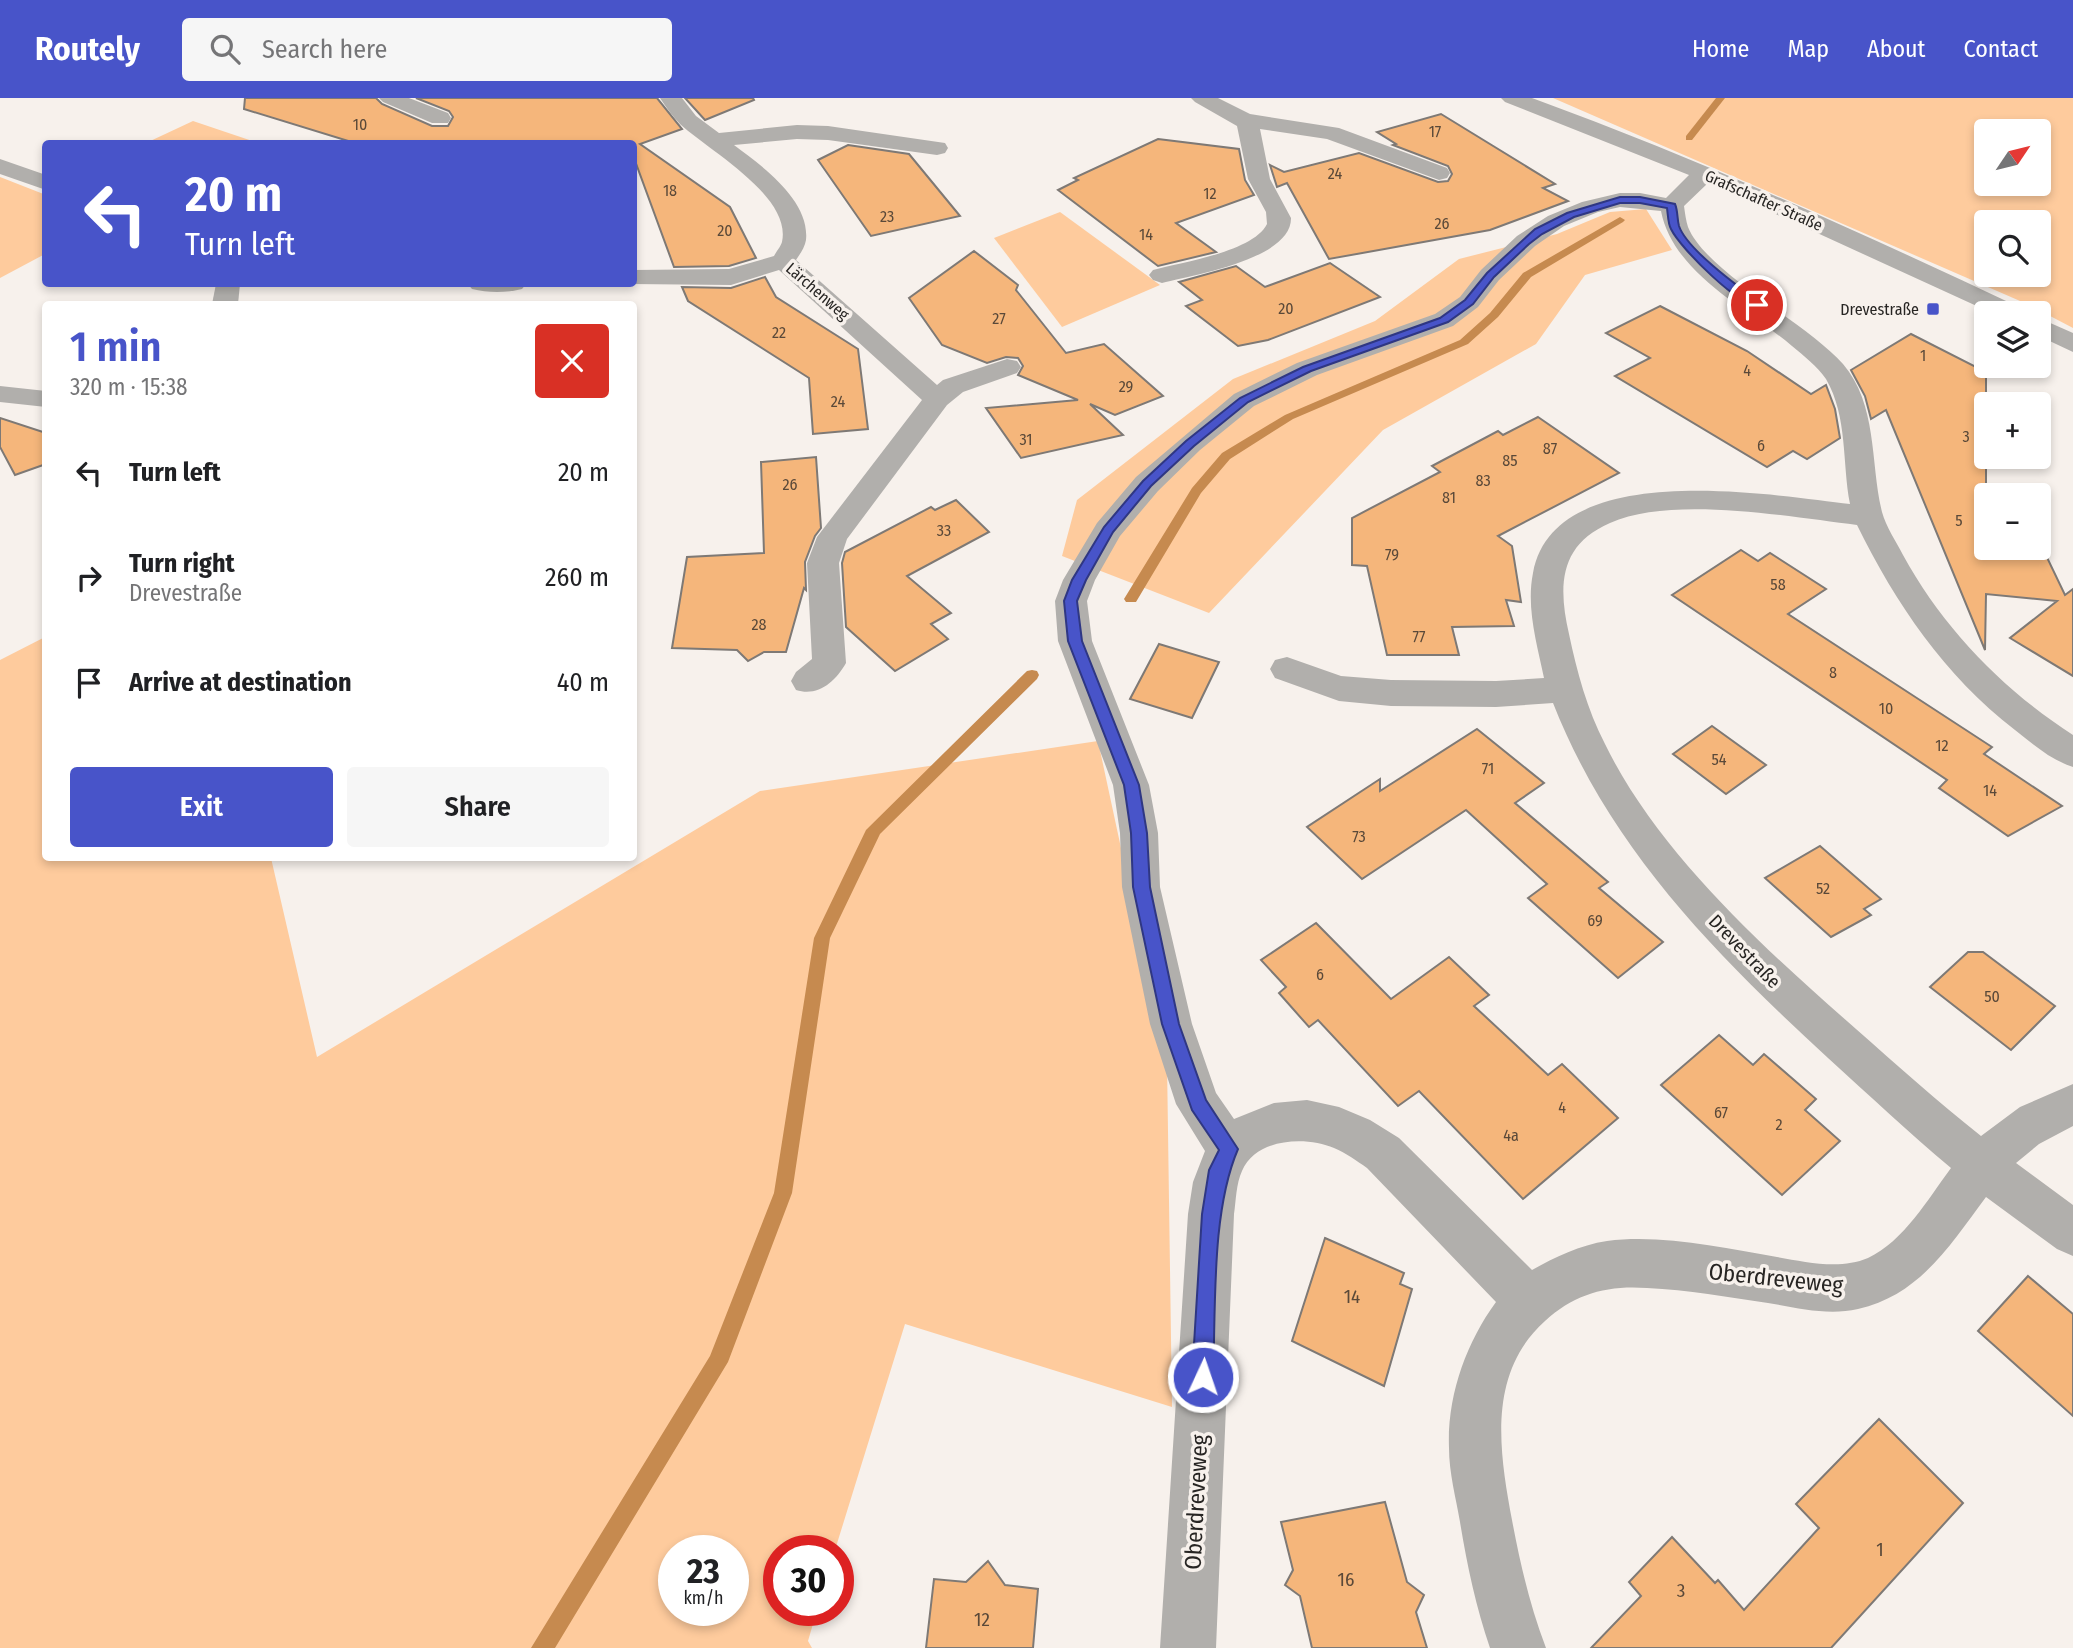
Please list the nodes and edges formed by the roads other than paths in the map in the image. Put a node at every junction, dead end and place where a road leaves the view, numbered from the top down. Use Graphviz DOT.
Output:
graph roads {
  1 [pos="390,98"];
  2 [pos="671,98"];
  3 [pos="1202,98"];
  4 [pos="1512,98"];
  5 [pos="440,118"];
  6 [pos="1244,120"];
  7 [pos="716,140"];
  8 [pos="937,148"];
  9 [pos="0,166"];
  10 [pos="1440,173"];
  11 [pos="1705,174"];
  12 [pos="42,182"];
  13 [pos="1672,206"];
  14 [pos="783,261"];
  15 [pos="1162,275"];
  16 [pos="637,277"];
  17 [pos="1986,301"];
  18 [pos="2051,332"];
  19 [pos="2073,344"];
  20 [pos="1007,367"];
  21 [pos="0,394"];
  22 [pos="42,399"];
  23 [pos="937,399"];
  24 [pos="1868,516"];
  25 [pos="1287,670"];
  26 [pos="808,681"];
  27 [pos="1564,690"];
  28 [pos="2073,753"];
  29 [pos="2073,1105"];
  30 [pos="1229,1149"];
  31 [pos="1982,1166"];
  32 [pos="2073,1233"];
  33 [pos="1528,1300"];
  34 [pos="1188,1648"];
  35 [pos="1518,1648"];
  1 -- 5 [label="street"];
  2 -- 7 [label="street, Lärchenweg"];
  3 -- 6 [label="street"];
  4 -- 11 [label="street, Grafschafter Straße"];
  6 -- 10 [label="street"];
  6 -- 15 [label="street"];
  7 -- 8 [label="street"];
  7 -- 14 [label="street, Lärchenweg"];
  9 -- 12 [label="street"];
  11 -- 13 [label="street"];
  11 -- 17 [label="street, Grafschafter Straße"];
  13 -- 24 [label="street"];
  13 -- 30 [label="street"];
  14 -- 16 [label="street"];
  14 -- 23 [label="street, Lärchenweg"];
  18 -- 19 [label="street"];
  20 -- 23 [label="street"];
  21 -- 22 [label="street"];
  23 -- 26 [label="street"];
  24 -- 27 [label="street, Drevestraße"];
  24 -- 28 [label="street"];
  25 -- 27 [label="street"];
  27 -- 31 [label="street, Drevestraße"];
  29 -- 31 [label="street"];
  30 -- 33 [label="street"];
  30 -- 34 [label="street, Oberdreveweg"];
  31 -- 32 [label="street, Drevestraße"];
  31 -- 33 [label="street, Oberdreveweg"];
  33 -- 35 [label="street, Oberdreveweg"];
}
